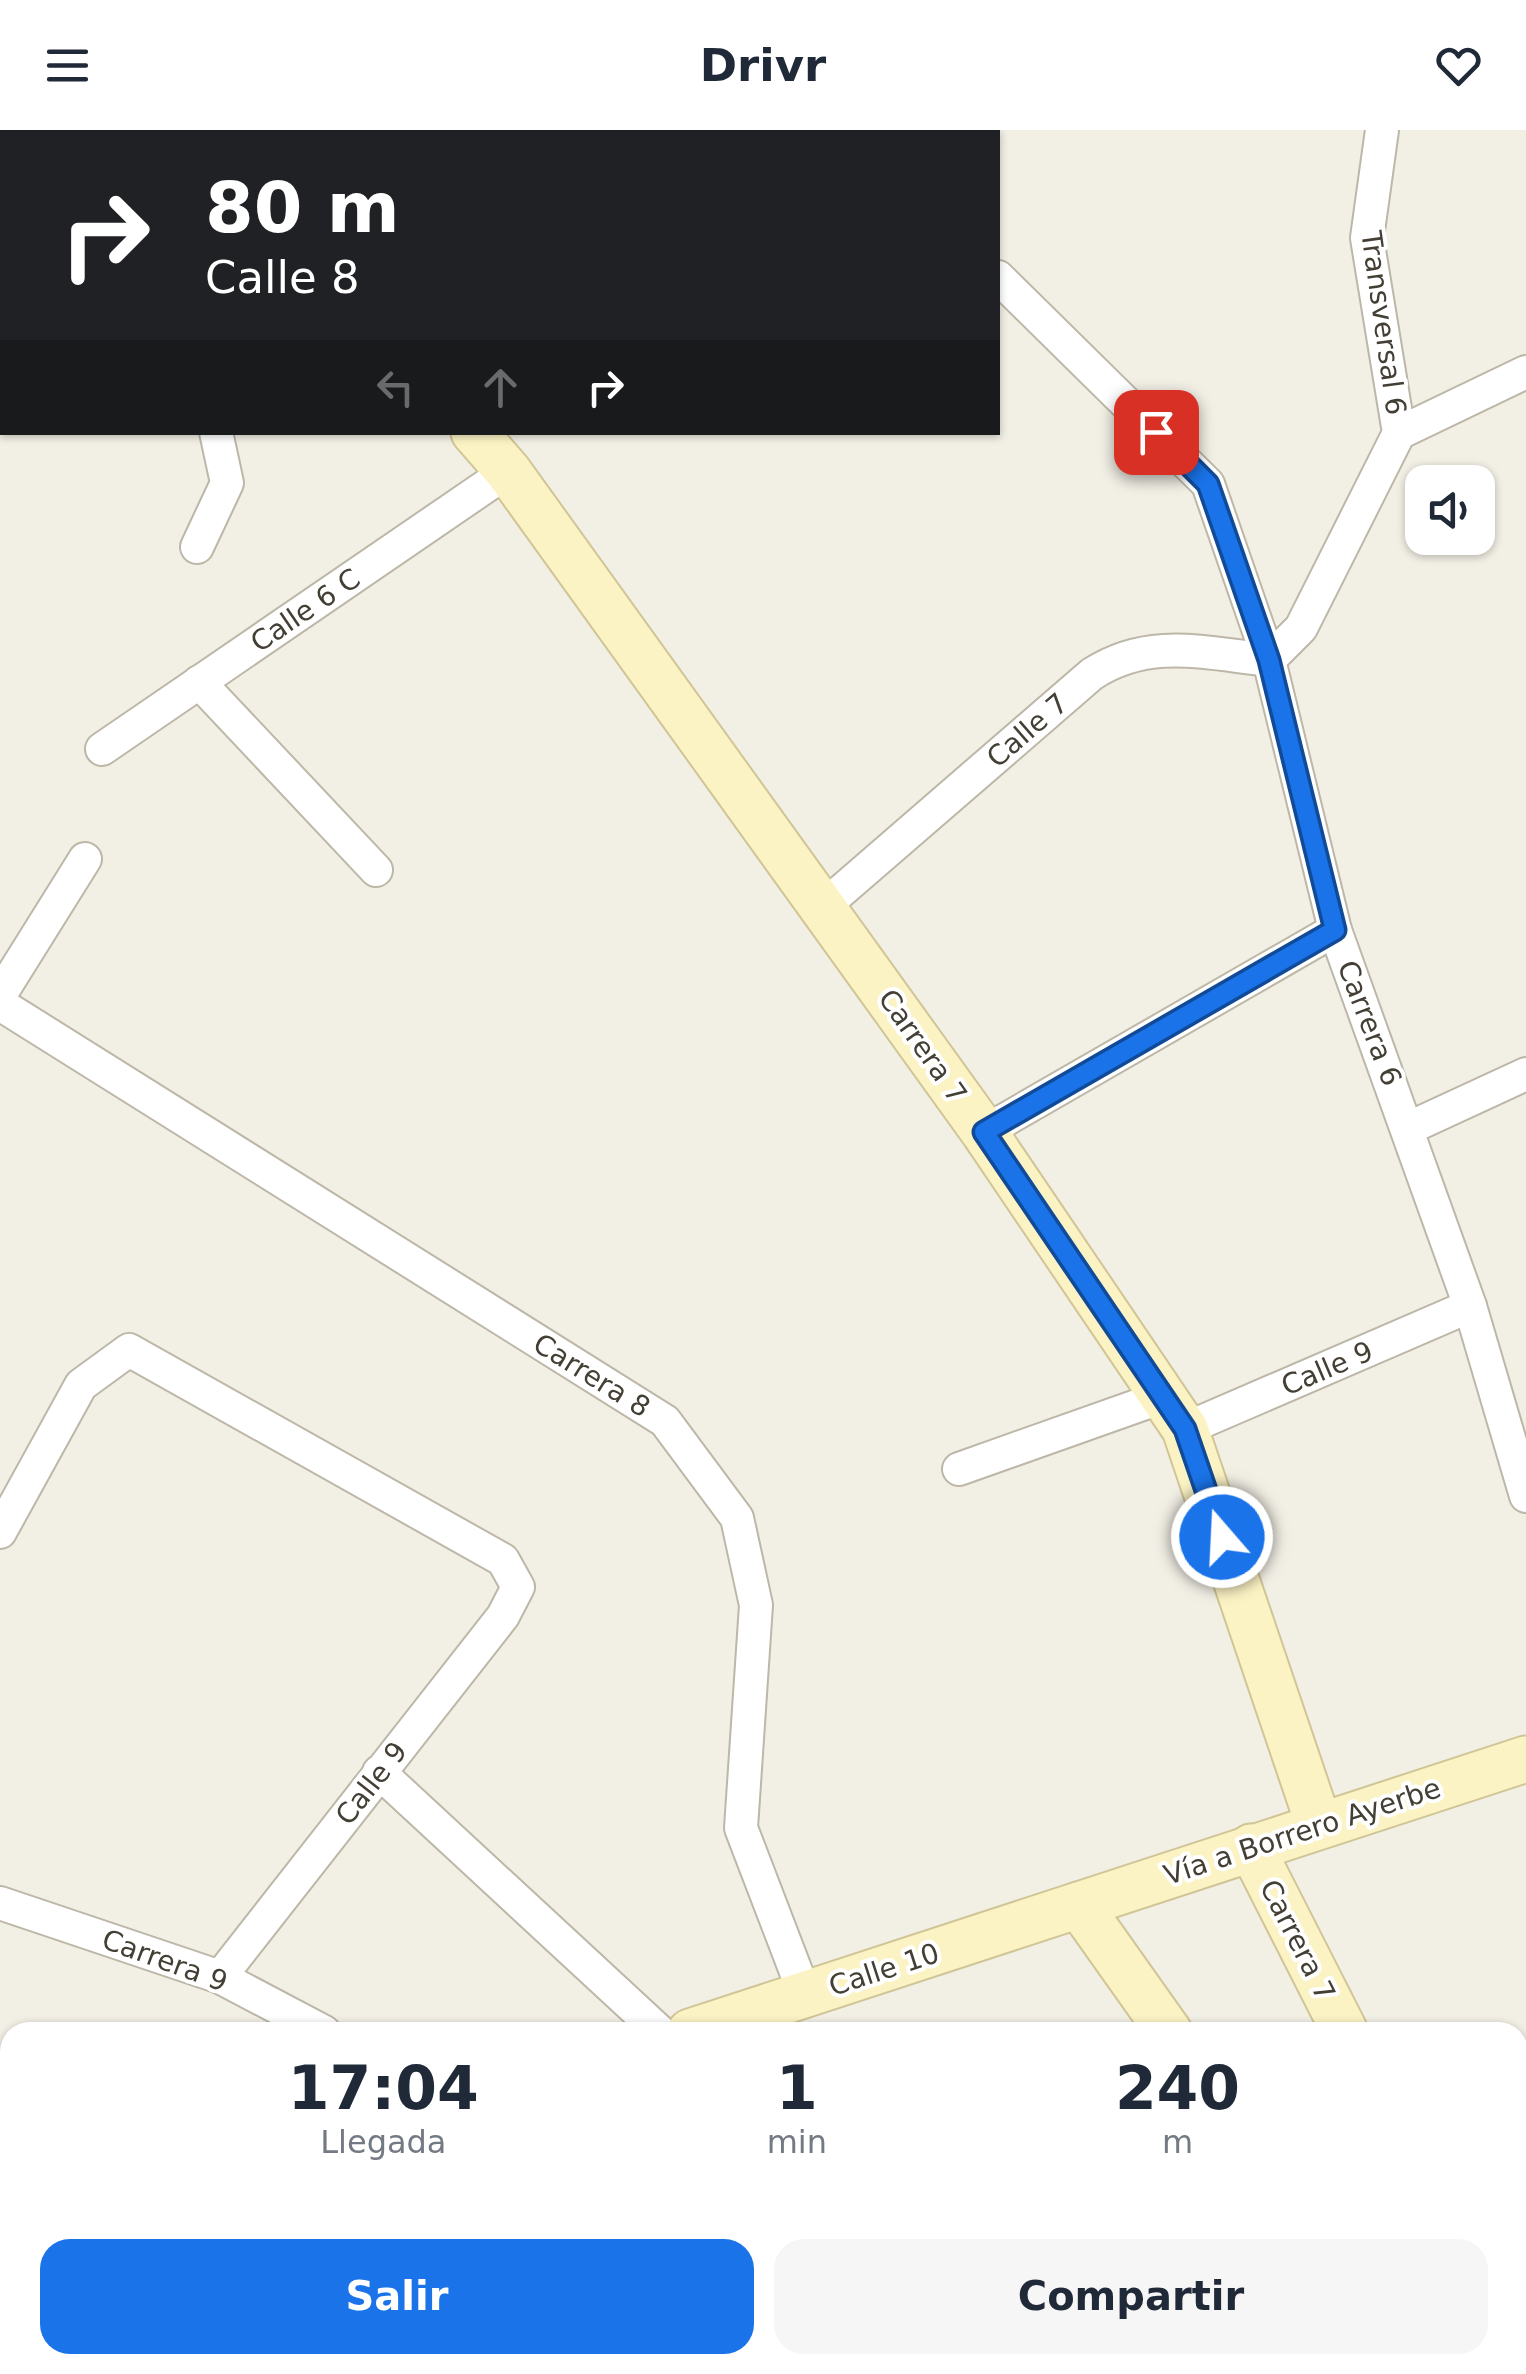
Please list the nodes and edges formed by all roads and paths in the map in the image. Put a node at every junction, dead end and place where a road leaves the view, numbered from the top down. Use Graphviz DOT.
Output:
graph roads {
  1 [pos="1382,130"];
  2 [pos="1000,279"];
  3 [pos="1526,372"];
  4 [pos="1399,433"];
  5 [pos="217,435"];
  6 [pos="477,435"];
  7 [pos="508,472"];
  8 [pos="197,546"];
  9 [pos="1269,660"];
  10 [pos="200,682"];
  11 [pos="102,749"];
  12 [pos="84,860"];
  13 [pos="376,870"];
  14 [pos="824,906"];
  15 [pos="1335,930"];
  16 [pos="0,995"];
  17 [pos="0,1004"];
  18 [pos="1526,1074"];
  19 [pos="1409,1128"];
  20 [pos="984,1132"];
  21 [pos="1470,1306"];
  22 [pos="1175,1412"];
  23 [pos="958,1469"];
  24 [pos="1526,1496"];
  25 [pos="0,1532"];
  26 [pos="1526,1759"];
  27 [pos="379,1772"];
  28 [pos="1319,1825"];
  29 [pos="1251,1848"];
  30 [pos="0,1903"];
  31 [pos="1079,1905"];
  32 [pos="220,1977"];
  33 [pos="804,1995"];
  34 [pos="305,2022"];
  35 [pos="649,2022"];
  36 [pos="721,2022"];
  37 [pos="1162,2022"];
  38 [pos="1340,2022"];
  1 -- 4 [label="street, Transversal 6"];
  2 -- 9 [label="street, Carrera 6"];
  3 -- 4 [label="street"];
  4 -- 9 [label="street, Transversal 6"];
  5 -- 8 [label="street"];
  6 -- 7 [label="street, Carrera 7"];
  7 -- 10 [label="street, Calle 6 C"];
  7 -- 14 [label="street, Carrera 7"];
  9 -- 14 [label="street, Calle 7"];
  9 -- 15 [label="street, Carrera 6"];
  10 -- 11 [label="street, Calle 6 C"];
  10 -- 13 [label="street"];
  12 -- 16 [label="street"];
  14 -- 20 [label="street, Carrera 7"];
  15 -- 19 [label="street, Carrera 6"];
  15 -- 20 [label="street"];
  17 -- 33 [label="street, Carrera 8"];
  18 -- 19 [label="street"];
  19 -- 21 [label="street, Carrera 6"];
  20 -- 22 [label="street, Carrera 7"];
  21 -- 22 [label="street, Calle 9"];
  21 -- 24 [label="street, Carrera 6"];
  22 -- 23 [label="street, Calle 9"];
  22 -- 28 [label="street, Carrera 7"];
  25 -- 27 [label="street, Calle 9"];
  26 -- 28 [label="street, Vía a Borrero Ayerbe"];
  27 -- 32 [label="street, Calle 9"];
  27 -- 35 [label="street"];
  28 -- 29 [label="street, Vía a Borrero Ayerbe"];
  29 -- 31 [label="street, Vía a Borrero Ayerbe"];
  29 -- 38 [label="street, Carrera 7"];
  30 -- 32 [label="street, Carrera 9"];
  31 -- 33 [label="street, Calle 10"];
  31 -- 37 [label="street"];
  32 -- 34 [label="street, Carrera 9"];
  33 -- 36 [label="street, Calle 10"];
}
